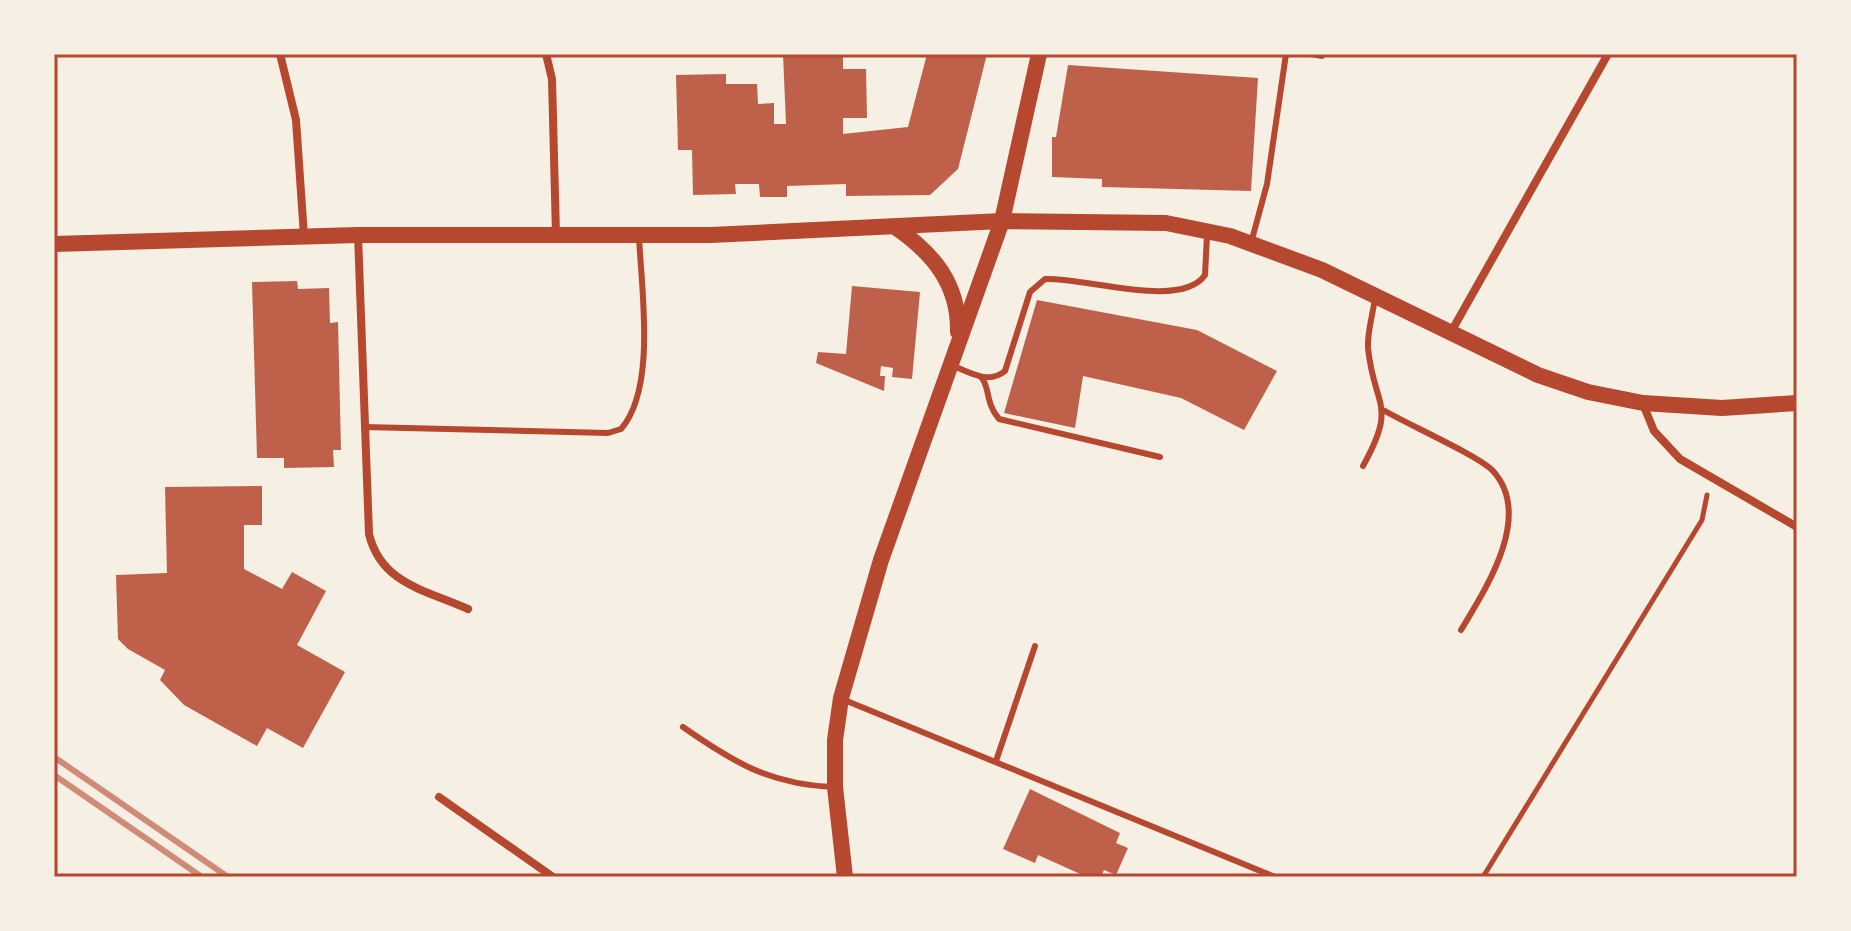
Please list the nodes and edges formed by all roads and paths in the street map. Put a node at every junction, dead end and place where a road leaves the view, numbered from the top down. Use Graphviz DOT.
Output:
graph roads {
  1 [pos="280,54"];
  2 [pos="546,54"];
  3 [pos="1039,54"];
  4 [pos="1286,54"];
  5 [pos="1312,54"];
  6 [pos="1608,54"];
  7 [pos="1322,56"];
  8 [pos="1002,221"];
  9 [pos="895,227"];
  10 [pos="1207,231"];
  11 [pos="358,235"];
  12 [pos="556,236"];
  13 [pos="639,236"];
  14 [pos="304,237"];
  15 [pos="1251,243"];
  16 [pos="54,244"];
  17 [pos="1376,295"];
  18 [pos="1451,332"];
  19 [pos="958,341"];
  20 [pos="950,364"];
  21 [pos="981,377"];
  22 [pos="1643,403"];
  23 [pos="1797,403"];
  24 [pos="1385,411"];
  25 [pos="364,427"];
  26 [pos="1160,457"];
  27 [pos="1363,466"];
  28 [pos="1710,479"];
  29 [pos="1797,527"];
  30 [pos="468,609"];
  31 [pos="1461,630"];
  32 [pos="1035,646"];
  33 [pos="841,698"];
  34 [pos="683,727"];
  35 [pos="996,761"];
  36 [pos="835,787"];
  37 [pos="439,797"];
  38 [pos="553,877"];
  39 [pos="845,877"];
  40 [pos="1275,877"];
  41 [pos="1483,877"];
  1 -- 14 [label="street"];
  2 -- 12 [label="street"];
  3 -- 8 [label="main road"];
  4 -- 15 [label="lane"];
  5 -- 7 [label="lane"];
  6 -- 18 [label="street"];
  8 -- 9 [label="main road"];
  8 -- 10 [label="main road"];
  8 -- 19 [label="main road"];
  9 -- 13 [label="main road"];
  9 -- 19 [label="main road"];
  10 -- 15 [label="main road"];
  10 -- 21 [label="lane"];
  11 -- 12 [label="main road"];
  11 -- 14 [label="main road"];
  11 -- 25 [label="street"];
  12 -- 13 [label="main road"];
  13 -- 25 [label="lane"];
  14 -- 16 [label="main road"];
  15 -- 17 [label="main road"];
  17 -- 18 [label="main road"];
  17 -- 24 [label="lane"];
  18 -- 22 [label="main road"];
  19 -- 20 [label="main road"];
  20 -- 21 [label="lane"];
  20 -- 33 [label="main road"];
  21 -- 26 [label="lane"];
  22 -- 23 [label="main road"];
  22 -- 28 [label="street"];
  24 -- 27 [label="lane"];
  24 -- 31 [label="lane"];
  25 -- 30 [label="street"];
  28 -- 29 [label="street"];
  28 -- 41 [label="path"];
  32 -- 35 [label="lane"];
  33 -- 35 [label="lane"];
  33 -- 36 [label="main road"];
  34 -- 36 [label="lane"];
  35 -- 40 [label="lane"];
  36 -- 39 [label="main road"];
  37 -- 38 [label="street"];
}
